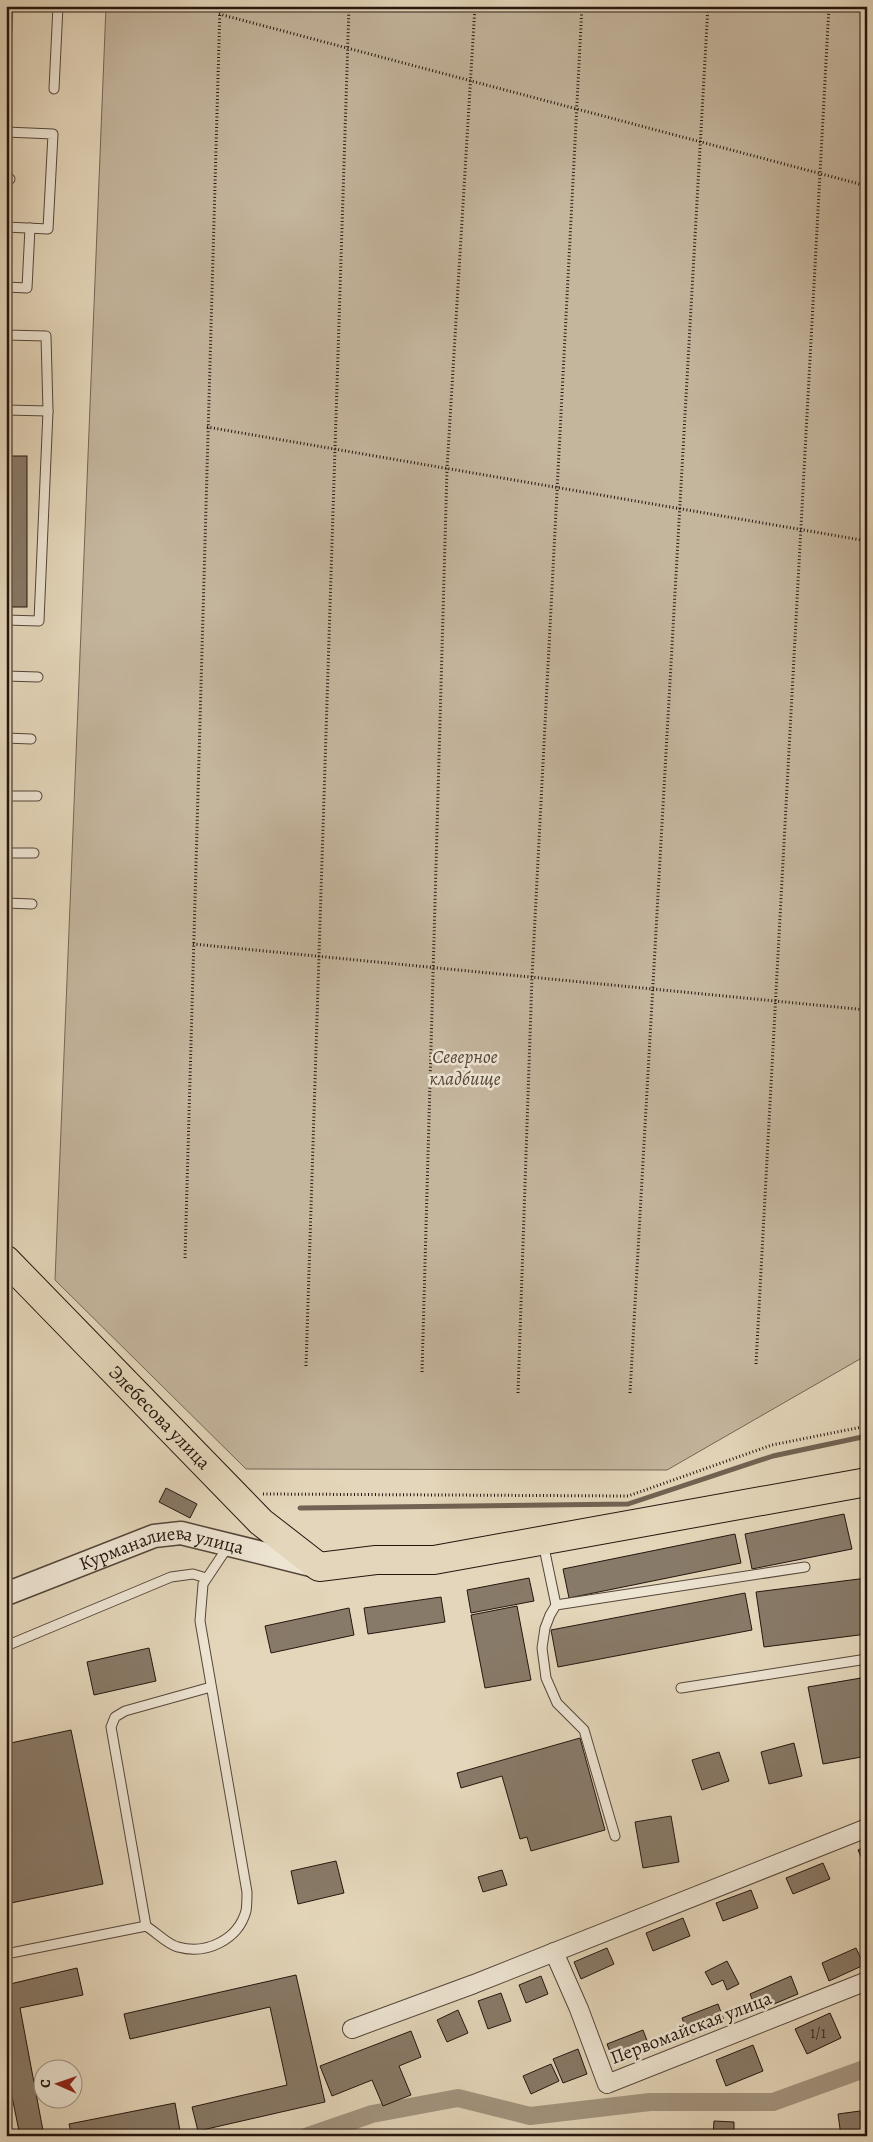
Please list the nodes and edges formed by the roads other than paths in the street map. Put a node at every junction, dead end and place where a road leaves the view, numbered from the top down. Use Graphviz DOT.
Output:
graph roads {
  1 [pos="8,6"];
  2 [pos="58,6"];
  3 [pos="6,46"];
  4 [pos="54,89"];
  5 [pos="6,132"];
  6 [pos="6,227"];
  7 [pos="30,228"];
  8 [pos="6,287"];
  9 [pos="6,335"];
  10 [pos="6,410"];
  11 [pos="48,411"];
  12 [pos="6,620"];
  13 [pos="6,676"];
  14 [pos="38,677"];
  15 [pos="6,738"];
  16 [pos="31,739"];
  17 [pos="6,796"];
  18 [pos="37,796"];
  19 [pos="6,853"];
  20 [pos="34,854"];
  21 [pos="6,903"];
  22 [pos="32,904"];
  23 [pos="10,1273"];
  24 [pos="867,1482"];
  25 [pos="542,1540"];
  26 [pos="230,1545"];
  27 [pos="319,1567"];
  28 [pos="804,1568"];
  29 [pos="206,1578"];
  30 [pos="6,1594"];
  31 [pos="556,1605"];
  32 [pos="6,1646"];
  33 [pos="867,1659"];
  34 [pos="211,1687"];
  35 [pos="681,1688"];
  36 [pos="867,1828"];
  37 [pos="615,1836"];
  38 [pos="146,1926"];
  39 [pos="554,1952"];
  40 [pos="6,1954"];
  41 [pos="867,1982"];
  42 [pos="352,2029"];
  1 -- 3 [label="lane"];
  2 -- 4 [label="lane"];
  5 -- 7 [label="lane"];
  6 -- 7 [label="lane"];
  7 -- 8 [label="lane"];
  9 -- 11 [label="lane"];
  10 -- 11 [label="lane"];
  11 -- 12 [label="lane"];
  13 -- 14 [label="lane"];
  15 -- 16 [label="lane"];
  17 -- 18 [label="lane"];
  19 -- 20 [label="lane"];
  21 -- 22 [label="lane"];
  23 -- 27 [label="main road, Элебесова улица"];
  24 -- 25 [label="main road"];
  25 -- 27 [label="main road"];
  25 -- 31 [label="lane"];
  26 -- 27 [label="street, Курманалиева улица"];
  26 -- 29 [label="lane"];
  26 -- 30 [label="street, Курманалиева улица"];
  28 -- 31 [label="lane"];
  29 -- 32 [label="lane"];
  29 -- 34 [label="lane"];
  31 -- 37 [label="lane"];
  33 -- 35 [label="lane"];
  34 -- 38 [label="lane"];
  34 -- 38 [label="lane"];
  36 -- 39 [label="street"];
  38 -- 40 [label="lane"];
  39 -- 41 [label="street, Первомайская улица"];
  39 -- 42 [label="street"];
}
